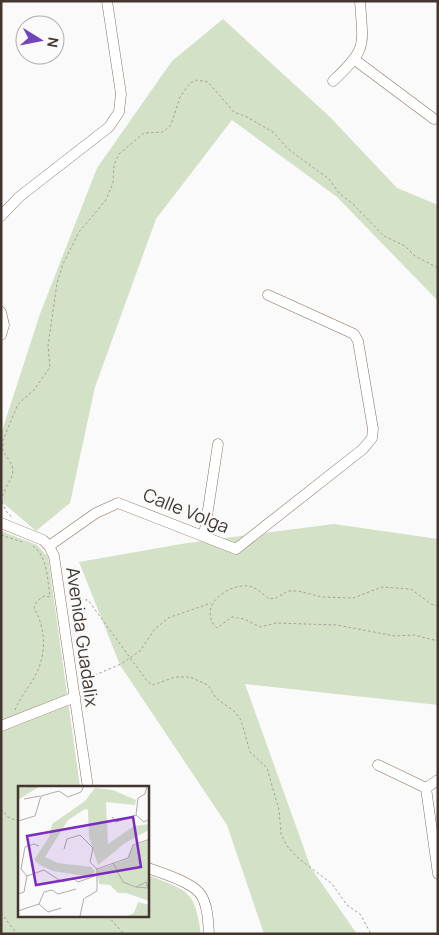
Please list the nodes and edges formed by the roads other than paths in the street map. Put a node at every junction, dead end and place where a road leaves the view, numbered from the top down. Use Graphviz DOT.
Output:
graph roads {
  1 [pos="107,1"];
  2 [pos="360,1"];
  3 [pos="355,60"];
  4 [pos="333,81"];
  5 [pos="434,119"];
  6 [pos="1,216"];
  7 [pos="268,295"];
  8 [pos="1,312"];
  9 [pos="1,335"];
  10 [pos="218,444"];
  11 [pos="1,523"];
  12 [pos="204,536"];
  13 [pos="49,546"];
  14 [pos="75,697"];
  15 [pos="6,724"];
  16 [pos="378,765"];
  17 [pos="438,780"];
  18 [pos="88,786"];
  19 [pos="426,788"];
  20 [pos="149,868"];
  21 [pos="438,874"];
  22 [pos="210,934"];
  1 -- 6 [label="street"];
  2 -- 3 [label="street"];
  3 -- 4 [label="street"];
  3 -- 5 [label="street"];
  7 -- 12 [label="street, Calle Volga"];
  8 -- 9 [label="street"];
  10 -- 12 [label="street"];
  11 -- 13 [label="street"];
  12 -- 13 [label="street, Calle Volga"];
  13 -- 14 [label="street, Avenida Guadalix"];
  14 -- 15 [label="street"];
  14 -- 18 [label="street, Avenida Guadalix"];
  16 -- 19 [label="street"];
  17 -- 19 [label="street"];
  19 -- 21 [label="street"];
  20 -- 22 [label="street"];
}
